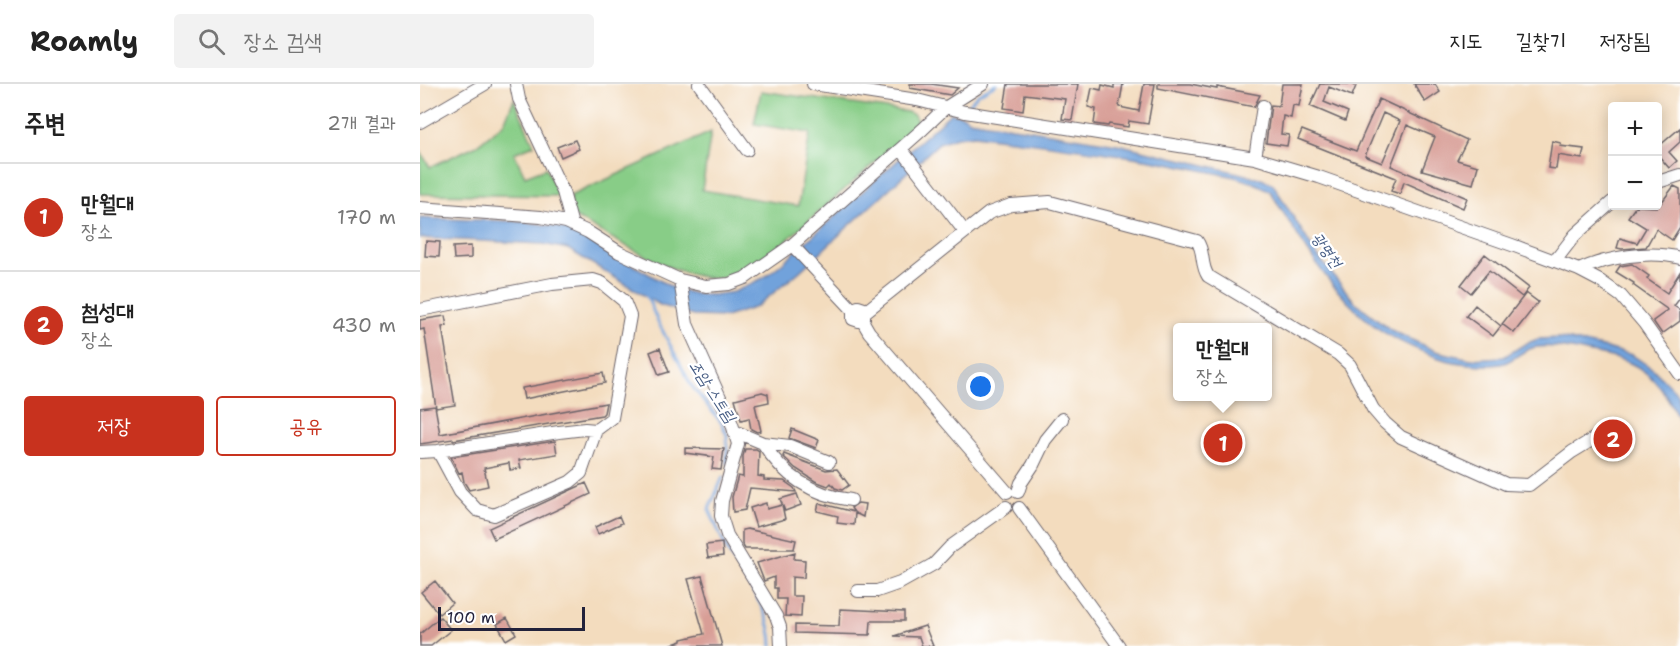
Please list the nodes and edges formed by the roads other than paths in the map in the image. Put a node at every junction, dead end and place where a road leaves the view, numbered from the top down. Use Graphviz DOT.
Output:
graph roads {
  1 [pos="485,84"];
  2 [pos="516,84"];
  3 [pos="699,84"];
  4 [pos="813,84"];
  5 [pos="983,84"];
  6 [pos="1263,106"];
  7 [pos="954,110"];
  8 [pos="420,122"];
  9 [pos="747,150"];
  10 [pos="902,152"];
  11 [pos="1255,158"];
  12 [pos="1680,175"];
  13 [pos="1662,181"];
  14 [pos="1608,206"];
  15 [pos="420,208"];
  16 [pos="572,225"];
  17 [pos="965,232"];
  18 [pos="794,248"];
  19 [pos="1680,258"];
  20 [pos="1555,261"];
  21 [pos="1579,270"];
  22 [pos="681,284"];
  23 [pos="420,310"];
  24 [pos="860,314"];
  25 [pos="1680,374"];
  26 [pos="1062,420"];
  27 [pos="596,430"];
  28 [pos="734,430"];
  29 [pos="1602,438"];
  30 [pos="763,443"];
  31 [pos="438,451"];
  32 [pos="420,452"];
  33 [pos="829,462"];
  34 [pos="1012,492"];
  35 [pos="851,500"];
  36 [pos="1012,507"];
  37 [pos="858,591"];
  38 [pos="780,646"];
  39 [pos="1119,646"];
  1 -- 8 [label="street"];
  2 -- 16 [label="street"];
  3 -- 9 [label="street"];
  4 -- 7 [label="street"];
  5 -- 7 [label="street"];
  6 -- 11 [label="street"];
  7 -- 10 [label="street"];
  7 -- 11 [label="street"];
  10 -- 17 [label="street"];
  10 -- 18 [label="street"];
  11 -- 20 [label="street"];
  12 -- 13 [label="street"];
  14 -- 20 [label="street"];
  15 -- 16 [label="street"];
  16 -- 22 [label="street"];
  17 -- 24 [label="street"];
  17 -- 29 [label="street"];
  18 -- 22 [label="street"];
  18 -- 24 [label="street"];
  19 -- 21 [label="street"];
  20 -- 21 [label="street"];
  21 -- 25 [label="street"];
  22 -- 28 [label="street"];
  23 -- 27 [label="street"];
  24 -- 34 [label="street"];
  26 -- 34 [label="street"];
  27 -- 31 [label="street"];
  27 -- 31 [label="street"];
  28 -- 30 [label="street"];
  28 -- 38 [label="street"];
  30 -- 33 [label="street"];
  30 -- 35 [label="street"];
  31 -- 32 [label="street"];
  34 -- 36 [label="street"];
  36 -- 37 [label="street"];
  36 -- 39 [label="street"];
}
